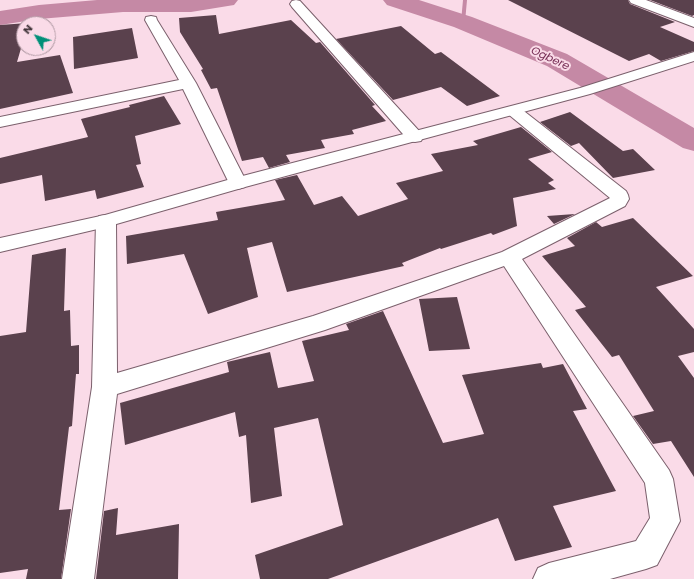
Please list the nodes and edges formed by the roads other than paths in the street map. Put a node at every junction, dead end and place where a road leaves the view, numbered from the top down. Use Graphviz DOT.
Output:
graph roads {
  1 [pos="635,0"];
  2 [pos="296,4"];
  3 [pos="151,20"];
  4 [pos="694,23"];
  5 [pos="694,56"];
  6 [pos="188,83"];
  7 [pos="514,110"];
  8 [pos="0,122"];
  9 [pos="415,137"];
  10 [pos="238,183"];
  11 [pos="106,221"];
  12 [pos="0,246"];
  13 [pos="509,257"];
  14 [pos="105,388"];
  15 [pos="78,579"];
  16 [pos="549,579"];
  1 -- 4 [label="street"];
  2 -- 9 [label="street"];
  3 -- 6 [label="street"];
  5 -- 7 [label="street"];
  6 -- 8 [label="street"];
  6 -- 10 [label="street"];
  7 -- 9 [label="street"];
  7 -- 13 [label="street"];
  9 -- 10 [label="street"];
  10 -- 11 [label="street"];
  11 -- 12 [label="street"];
  11 -- 14 [label="street"];
  13 -- 14 [label="street"];
  13 -- 16 [label="street"];
  14 -- 15 [label="street"];
}
